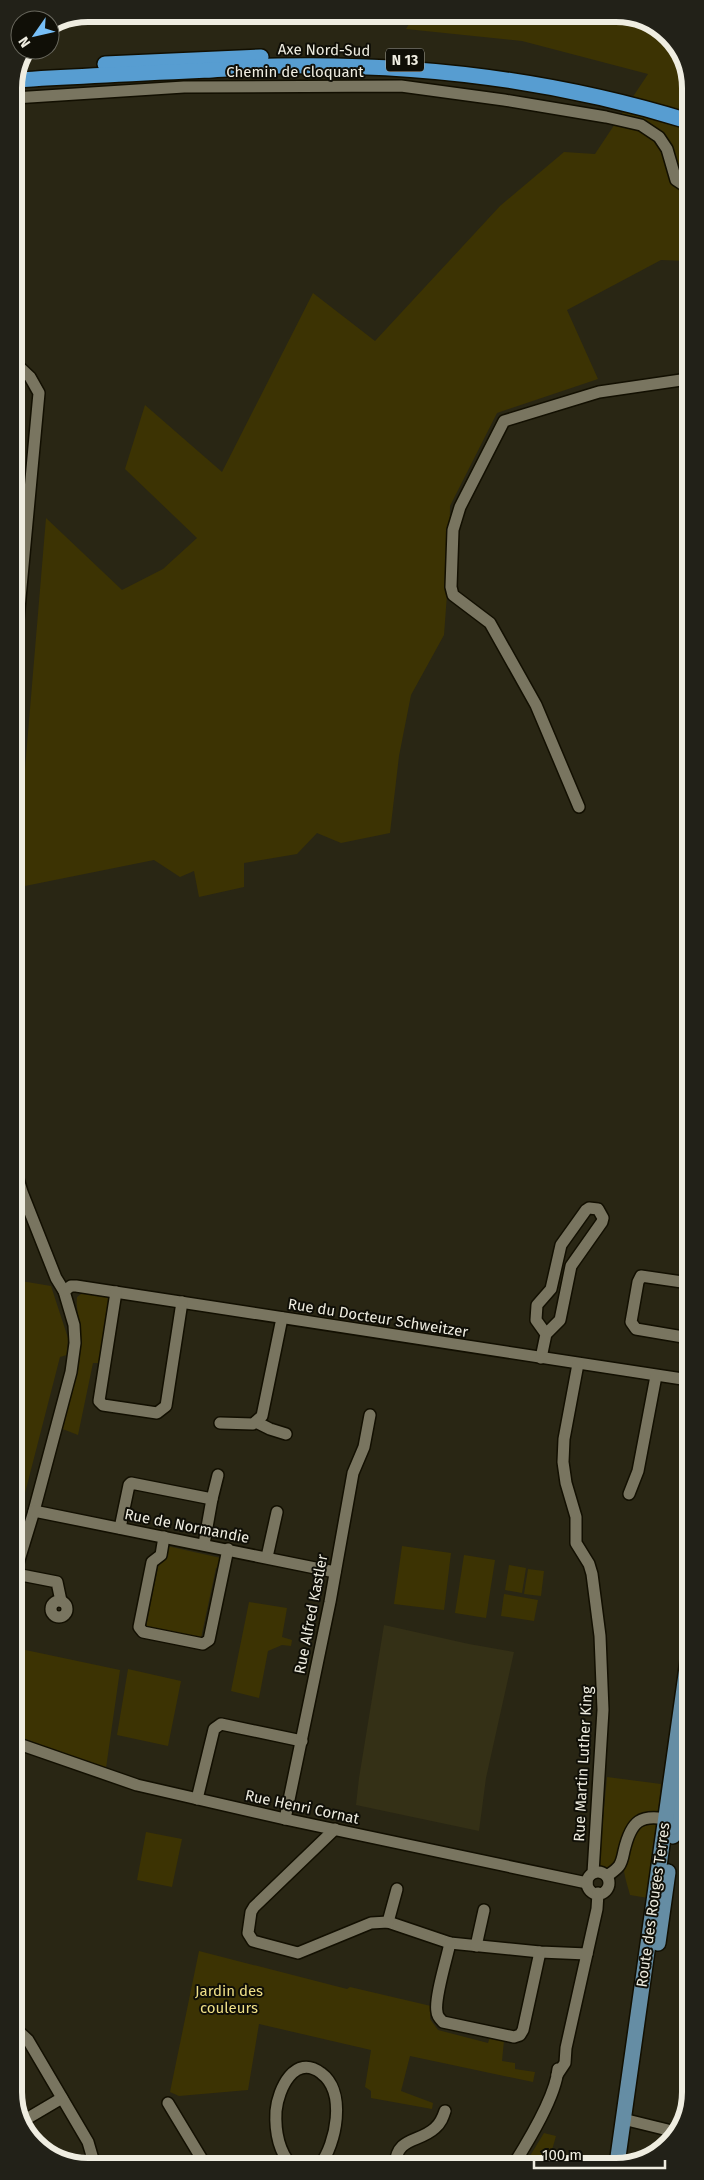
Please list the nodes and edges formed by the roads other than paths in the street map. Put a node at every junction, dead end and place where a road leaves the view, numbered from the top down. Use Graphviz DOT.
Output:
graph roads {
  1 [pos="26,71"];
  2 [pos="23,80"];
  3 [pos="22,97"];
  4 [pos="682,108"];
  5 [pos="682,119"];
  6 [pos="682,184"];
  7 [pos="22,370"];
  8 [pos="682,380"];
  9 [pos="22,569"];
  10 [pos="579,807"];
  11 [pos="22,1192"];
  12 [pos="682,1282"];
  13 [pos="64,1291"];
  14 [pos="116,1292"];
  15 [pos="182,1302"];
  16 [pos="282,1318"];
  17 [pos="546,1334"];
  18 [pos="682,1337"];
  19 [pos="541,1358"];
  20 [pos="578,1364"];
  21 [pos="656,1376"];
  22 [pos="682,1379"];
  23 [pos="370,1416"];
  24 [pos="256,1422"];
  25 [pos="220,1423"];
  26 [pos="286,1434"];
  27 [pos="218,1475"];
  28 [pos="629,1494"];
  29 [pos="212,1500"];
  30 [pos="34,1511"];
  31 [pos="277,1512"];
  32 [pos="120,1528"];
  33 [pos="164,1537"];
  34 [pos="204,1544"];
  35 [pos="228,1549"];
  36 [pos="22,1550"];
  37 [pos="266,1557"];
  38 [pos="335,1572"];
  39 [pos="22,1575"];
  40 [pos="61,1601"];
  41 [pos="682,1716"];
  42 [pos="302,1740"];
  43 [pos="22,1745"];
  44 [pos="682,1770"];
  45 [pos="197,1799"];
  46 [pos="285,1819"];
  47 [pos="670,1820"];
  48 [pos="335,1829"];
  49 [pos="594,1873"];
  50 [pos="607,1876"];
  51 [pos="587,1883"];
  52 [pos="397,1888"];
  53 [pos="598,1894"];
  54 [pos="484,1910"];
  55 [pos="388,1922"];
  56 [pos="450,1943"];
  57 [pos="476,1946"];
  58 [pos="540,1952"];
  59 [pos="587,1954"];
  60 [pos="22,2034"];
  61 [pos="62,2098"];
  62 [pos="168,2104"];
  63 [pos="445,2111"];
  64 [pos="28,2118"];
  65 [pos="628,2120"];
  66 [pos="669,2130"];
  67 [pos="92,2157"];
  68 [pos="201,2157"];
  69 [pos="286,2157"];
  70 [pos="324,2157"];
  71 [pos="621,2157"];
  72 [pos="396,2158"];
  73 [pos="518,2158"];
  1 -- 4 [label="highway, Axe Nord-Sud / N 13"];
  2 -- 5 [label="highway, Axe Nord-Sud / N 13"];
  3 -- 6 [label="street, Chemin de Cloquant"];
  7 -- 9 [label="street"];
  8 -- 10 [label="street"];
  11 -- 13 [label="street"];
  12 -- 18 [label="street"];
  13 -- 14 [label="street, Rue du Docteur Schweitzer"];
  13 -- 30 [label="street"];
  14 -- 15 [label="street, Rue du Docteur Schweitzer"];
  14 -- 15 [label="street"];
  15 -- 16 [label="street, Rue du Docteur Schweitzer"];
  16 -- 19 [label="street, Rue du Docteur Schweitzer"];
  16 -- 24 [label="street"];
  17 -- 17 [label="street"];
  17 -- 19 [label="street"];
  19 -- 20 [label="street, Rue du Docteur Schweitzer"];
  20 -- 21 [label="street, Rue du Docteur Schweitzer"];
  20 -- 49 [label="street, Rue Martin Luther King"];
  21 -- 22 [label="street, Rue du Docteur Schweitzer"];
  21 -- 28 [label="street"];
  23 -- 38 [label="street, Rue Alfred Kastler"];
  24 -- 25 [label="street"];
  24 -- 26 [label="street"];
  27 -- 29 [label="street"];
  29 -- 32 [label="street"];
  29 -- 34 [label="street"];
  30 -- 32 [label="street, Rue de Normandie"];
  30 -- 36 [label="street"];
  31 -- 37 [label="street"];
  32 -- 33 [label="street, Rue de Normandie"];
  33 -- 34 [label="street, Rue de Normandie"];
  33 -- 35 [label="street"];
  34 -- 35 [label="street, Rue de Normandie"];
  35 -- 37 [label="street, Rue de Normandie"];
  37 -- 38 [label="street, Rue de Normandie"];
  38 -- 42 [label="street, Rue Alfred Kastler"];
  39 -- 40 [label="street"];
  41 -- 47 [label="main road, Route des Rouges Terres"];
  42 -- 45 [label="street"];
  42 -- 46 [label="street, Rue Alfred Kastler"];
  43 -- 45 [label="street, Rue Henri Cornat"];
  44 -- 47 [label="main road, Route des Rouges Terres"];
  45 -- 46 [label="street, Rue Henri Cornat"];
  46 -- 48 [label="street, Rue Henri Cornat"];
  47 -- 50 [label="street"];
  47 -- 65 [label="main road, Route des Rouges Terres"];
  48 -- 51 [label="street, Rue Henri Cornat"];
  48 -- 55 [label="street"];
  49 -- 50 [label="street"];
  49 -- 51 [label="street"];
  50 -- 53 [label="street"];
  51 -- 53 [label="street"];
  52 -- 55 [label="street"];
  53 -- 59 [label="street"];
  54 -- 57 [label="street"];
  55 -- 56 [label="street"];
  56 -- 57 [label="street"];
  56 -- 58 [label="street"];
  57 -- 58 [label="street"];
  58 -- 59 [label="street"];
  59 -- 73 [label="street"];
  60 -- 61 [label="street"];
  61 -- 64 [label="street"];
  61 -- 67 [label="street"];
  62 -- 68 [label="street"];
  63 -- 72 [label="street"];
  65 -- 66 [label="street"];
  65 -- 71 [label="main road, Route des Rouges Terres"];
  69 -- 70 [label="street"];
}
